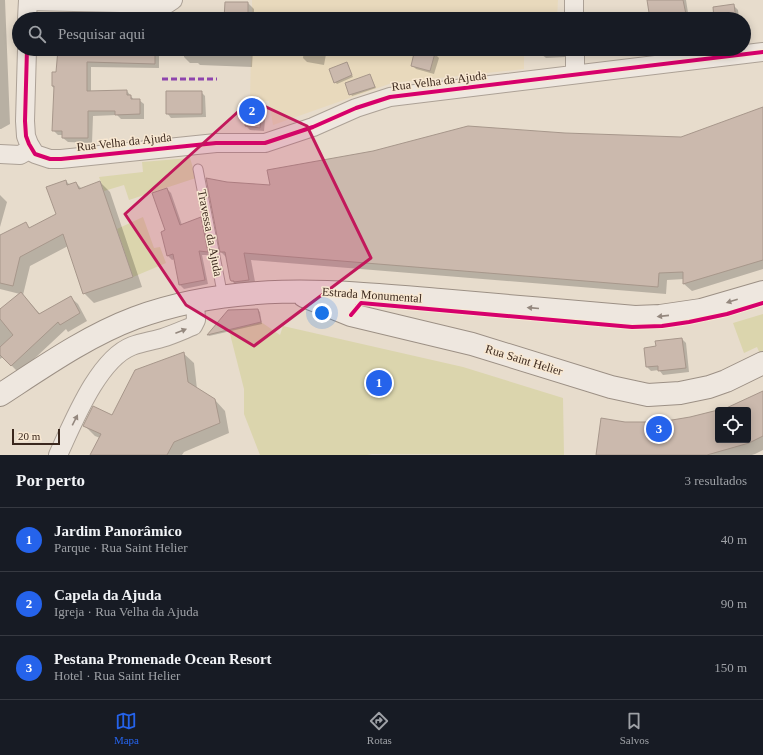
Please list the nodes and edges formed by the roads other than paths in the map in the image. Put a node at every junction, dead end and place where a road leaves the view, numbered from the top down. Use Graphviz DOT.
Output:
graph roads {
  1 [pos="28,0"];
  2 [pos="173,0"];
  3 [pos="574,0"];
  4 [pos="28,12"];
  5 [pos="574,12"];
  6 [pos="763,52"];
  7 [pos="751,53"];
  8 [pos="27,56"];
  9 [pos="575,56"];
  10 [pos="729,56"];
  11 [pos="575,74"];
  12 [pos="31,149"];
  13 [pos="0,154"];
  14 [pos="198,169"];
  15 [pos="287,292"];
  16 [pos="763,292"];
  17 [pos="223,296"];
  18 [pos="195,301"];
  19 [pos="762,364"];
  20 [pos="0,395"];
  21 [pos="58,455"];
  1 -- 2 [label="street"];
  1 -- 4 [label="street"];
  3 -- 5 [label="street"];
  6 -- 7 [label="street, Rua Velha da Ajuda"];
  8 -- 12 [label="street"];
  9 -- 11 [label="street"];
  10 -- 11 [label="street, Rua Velha da Ajuda"];
  11 -- 12 [label="street, Rua Velha da Ajuda"];
  12 -- 13 [label="street"];
  14 -- 17 [label="lane, Travessa da Ajuda"];
  16 -- 15 [label="main road, Estrada Monumental, one-way"];
  15 -- 17 [label="main road, Estrada Monumental"];
  15 -- 19 [label="main road, Rua Saint Helier"];
  17 -- 18 [label="main road, Estrada Monumental"];
  18 -- 20 [label="main road, Estrada Monumental"];
  21 -- 18 [label="street, one-way"];
}
